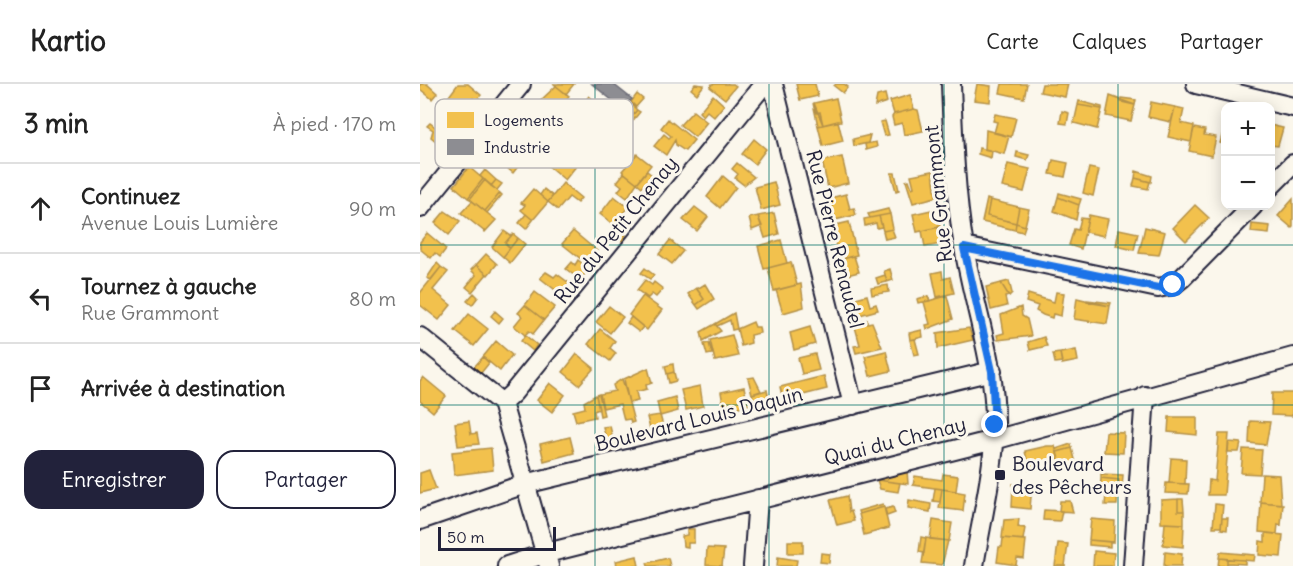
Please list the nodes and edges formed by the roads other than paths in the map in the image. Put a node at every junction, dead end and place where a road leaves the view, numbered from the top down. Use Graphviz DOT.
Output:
graph roads {
  1 [pos="521,84"];
  2 [pos="764,84"];
  3 [pos="773,84"];
  4 [pos="951,84"];
  5 [pos="1196,84"];
  6 [pos="509,99"];
  7 [pos="1293,107"];
  8 [pos="1293,164"];
  9 [pos="453,168"];
  10 [pos="1275,182"];
  11 [pos="420,208"];
  12 [pos="1249,210"];
  13 [pos="964,248"];
  14 [pos="420,338"];
  15 [pos="1293,357"];
  16 [pos="992,371"];
  17 [pos="1145,396"];
  18 [pos="502,403"];
  19 [pos="853,405"];
  20 [pos="994,440"];
  21 [pos="525,484"];
  22 [pos="758,498"];
  23 [pos="420,520"];
  24 [pos="548,559"];
  25 [pos="507,566"];
  26 [pos="753,566"];
  27 [pos="974,566"];
  28 [pos="1133,566"];
  1 -- 6 [label="street"];
  2 -- 18 [label="street, Rue du Petit Chenay"];
  3 -- 19 [label="street, Rue Pierre Renaudel"];
  4 -- 13 [label="street, Rue Grammont"];
  5 -- 7 [label="street"];
  8 -- 10 [label="street"];
  9 -- 11 [label="street"];
  12 -- 13 [label="street"];
  13 -- 16 [label="street, Rue Grammont"];
  14 -- 18 [label="street"];
  15 -- 17 [label="street, Quai du Chenay"];
  16 -- 19 [label="street, Boulevard Louis Daquin"];
  16 -- 20 [label="street, Rue Grammont"];
  17 -- 20 [label="street, Quai du Chenay"];
  17 -- 28 [label="street"];
  18 -- 21 [label="street"];
  19 -- 21 [label="street, Boulevard Louis Daquin"];
  20 -- 22 [label="street, Quai du Chenay"];
  20 -- 27 [label="street, Rue Grammont"];
  21 -- 23 [label="street, Boulevard Louis Daquin"];
  21 -- 24 [label="street"];
  22 -- 24 [label="street, Quai du Chenay"];
  22 -- 26 [label="street"];
  24 -- 25 [label="street, Quai du Chenay"];
}
